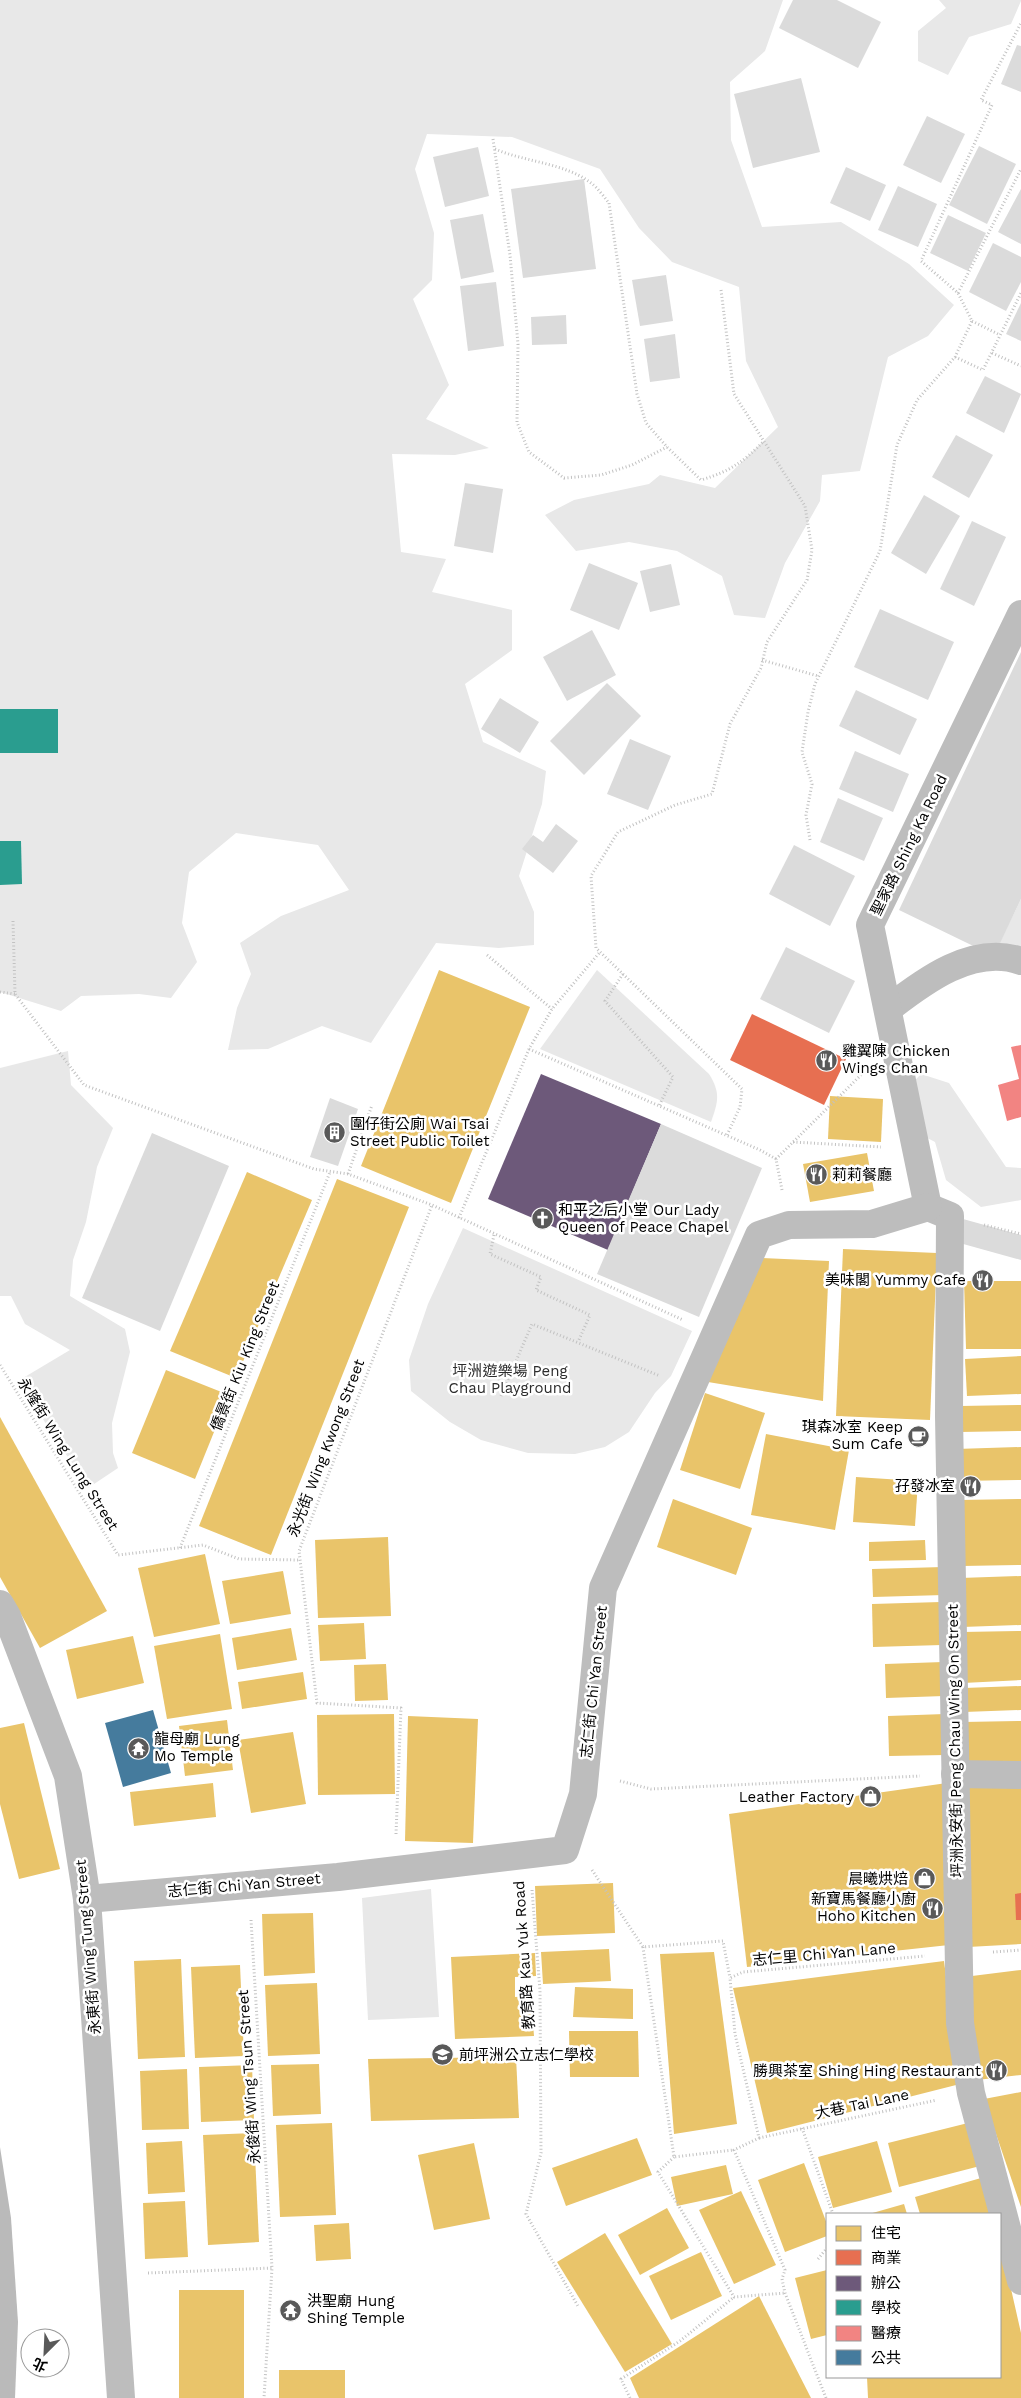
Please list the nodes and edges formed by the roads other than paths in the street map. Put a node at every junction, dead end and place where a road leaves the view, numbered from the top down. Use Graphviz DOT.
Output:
graph roads {
  1 [pos="1021,614"];
  2 [pos="1021,961"];
  3 [pos="888,1008"];
  4 [pos="928,1207"];
  5 [pos="0,1604"];
  6 [pos="955,1774"];
  7 [pos="1021,1775"];
  8 [pos="87,1899"];
  9 [pos="1021,2281"];
  10 [pos="121,2398"];
  1 -- 3 [label="street, 聖家路 Shing Ka Road"];
  2 -- 3 [label="street"];
  3 -- 4 [label="street, 聖家路 Shing Ka Road"];
  4 -- 6 [label="street, 坪洲永安街 Peng Chau Wing On Street"];
  4 -- 8 [label="street, 志仁街 Chi Yan Street"];
  5 -- 8 [label="street, 永東街 Wing Tung Street"];
  6 -- 7 [label="street"];
  6 -- 9 [label="street, 坪洲永安街 Peng Chau Wing On Street"];
  8 -- 10 [label="street, 永東街 Wing Tung Street"];
}
